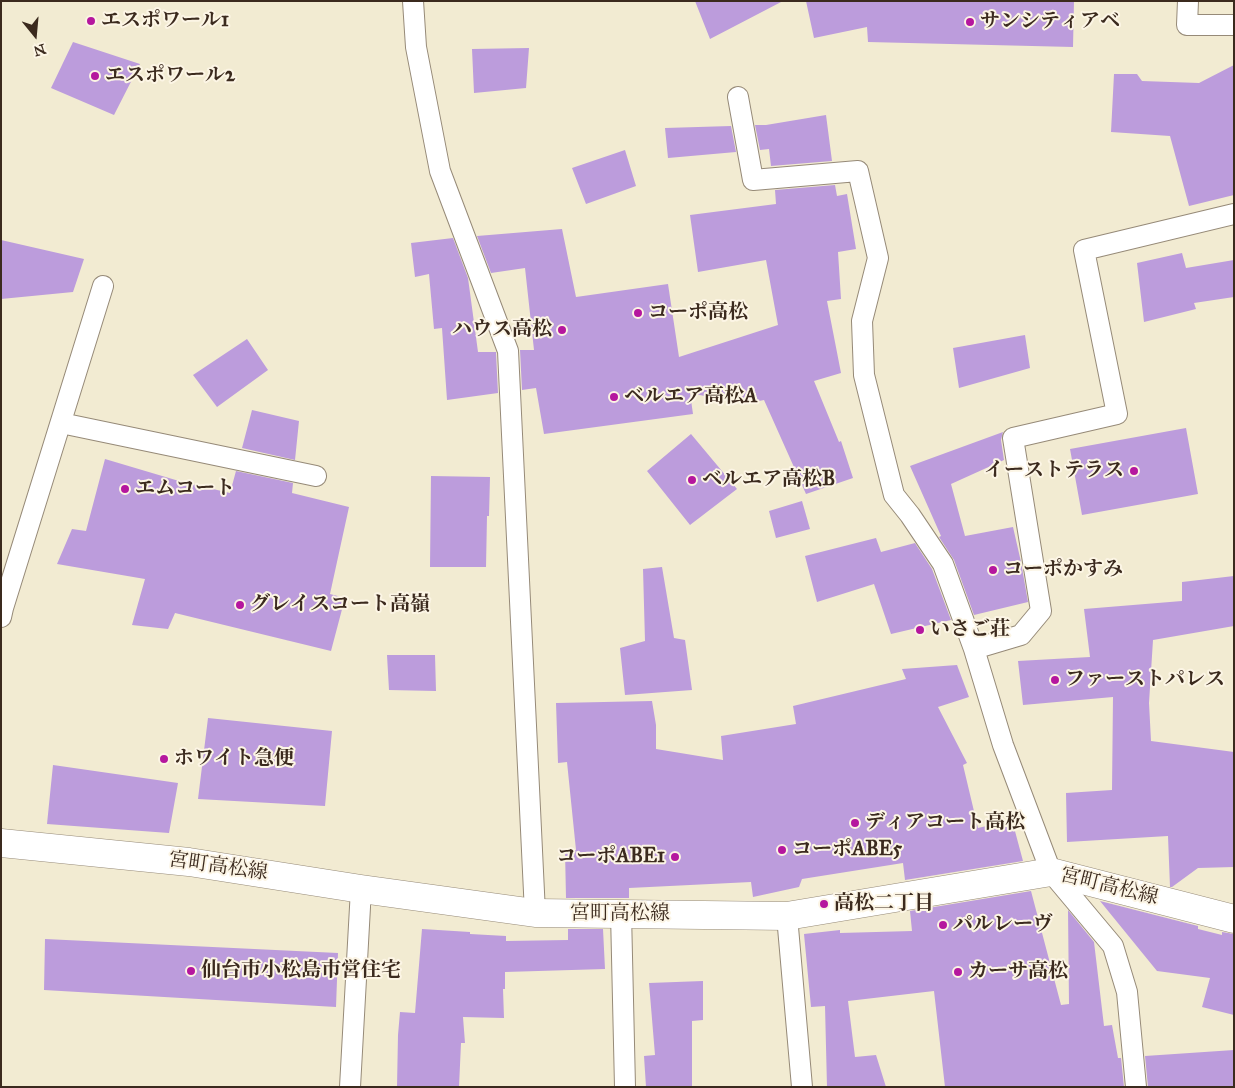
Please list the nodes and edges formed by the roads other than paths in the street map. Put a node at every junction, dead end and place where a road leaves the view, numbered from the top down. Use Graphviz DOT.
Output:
graph roads {
  1 [pos="413,1"];
  2 [pos="1188,1"];
  3 [pos="1234,25"];
  4 [pos="738,97"];
  5 [pos="1234,214"];
  6 [pos="104,286"];
  7 [pos="61,423"];
  8 [pos="316,476"];
  9 [pos="2,611"];
  10 [pos="974,649"];
  11 [pos="1,843"];
  12 [pos="1051,872"];
  13 [pos="361,889"];
  14 [pos="535,913"];
  15 [pos="621,913"];
  16 [pos="787,916"];
  17 [pos="1234,919"];
  18 [pos="350,1087"];
  19 [pos="625,1087"];
  20 [pos="802,1087"];
  21 [pos="1136,1087"];
  1 -- 14 [label="lane"];
  2 -- 3 [label="lane"];
  4 -- 10 [label="lane"];
  5 -- 10 [label="lane"];
  6 -- 7 [label="lane"];
  7 -- 8 [label="lane"];
  7 -- 9 [label="lane"];
  10 -- 12 [label="lane"];
  11 -- 13 [label="street, 宮町高松線"];
  12 -- 16 [label="street, 宮町高松線"];
  12 -- 17 [label="street, 宮町高松線"];
  12 -- 21 [label="lane"];
  13 -- 14 [label="street, 宮町高松線"];
  13 -- 18 [label="lane"];
  14 -- 15 [label="street, 宮町高松線"];
  15 -- 16 [label="street, 宮町高松線"];
  15 -- 19 [label="lane"];
  16 -- 20 [label="lane"];
}
